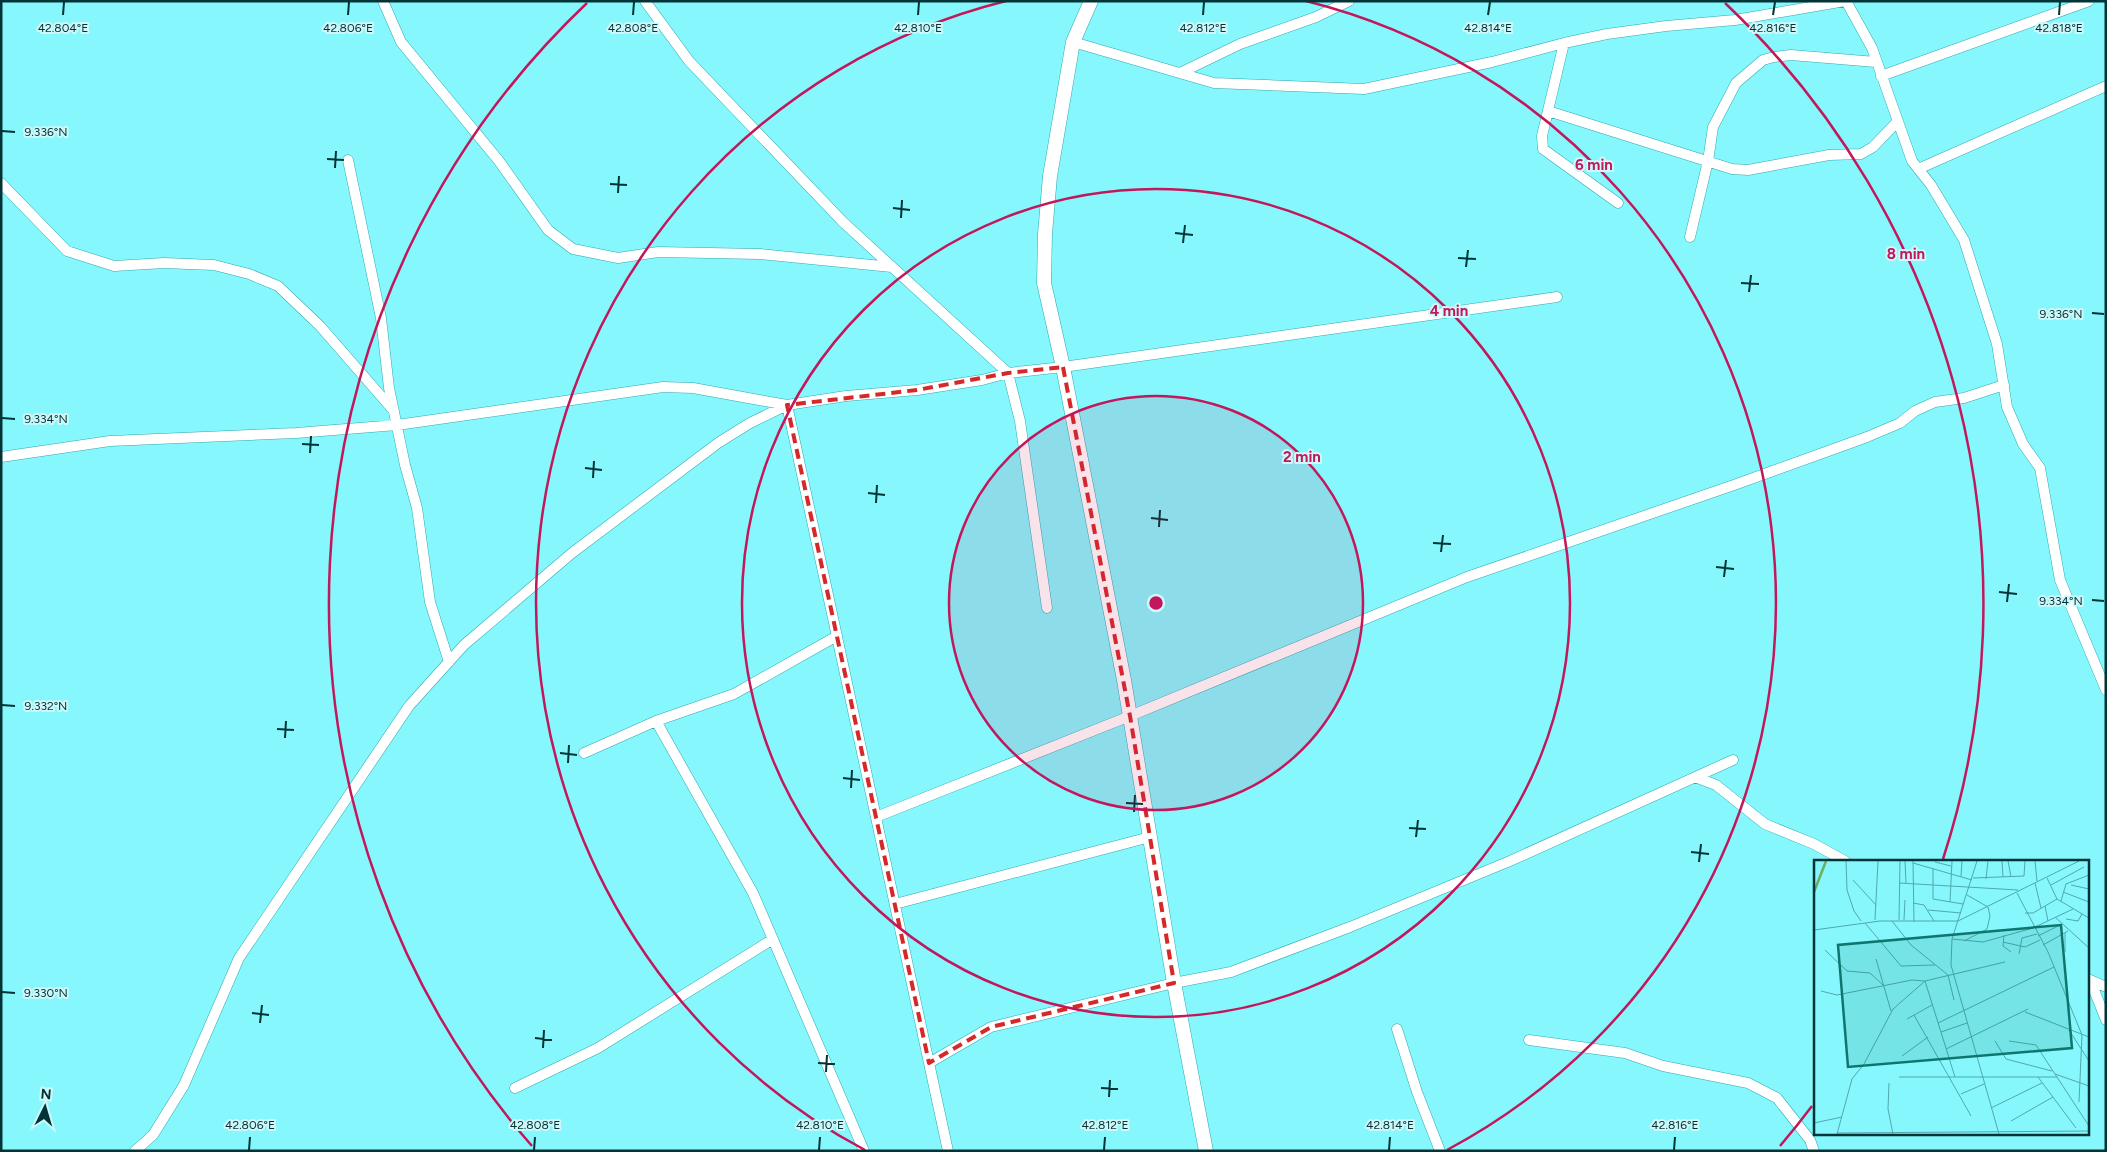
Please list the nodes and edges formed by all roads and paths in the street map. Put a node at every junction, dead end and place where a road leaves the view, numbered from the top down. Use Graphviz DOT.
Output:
graph roads {
  1 [pos="383,1"];
  2 [pos="645,1"];
  3 [pos="1090,1"];
  4 [pos="1348,1"];
  5 [pos="1846,1"];
  6 [pos="2089,1"];
  7 [pos="1073,42"];
  8 [pos="1564,43"];
  9 [pos="1876,62"];
  10 [pos="1180,74"];
  11 [pos="1881,76"];
  12 [pos="2106,86"];
  13 [pos="1548,111"];
  14 [pos="1898,121"];
  15 [pos="348,160"];
  16 [pos="1708,162"];
  17 [pos="1918,169"];
  18 [pos="1,183"];
  19 [pos="1618,203"];
  20 [pos="1690,237"];
  21 [pos="892,267"];
  22 [pos="1557,297"];
  23 [pos="1063,367"];
  24 [pos="1008,372"];
  25 [pos="2004,385"];
  26 [pos="787,405"];
  27 [pos="394,411"];
  28 [pos="397,425"];
  29 [pos="1,457"];
  30 [pos="1048,608"];
  31 [pos="837,636"];
  32 [pos="449,662"];
  33 [pos="2106,690"];
  34 [pos="1130,716"];
  35 [pos="656,721"];
  36 [pos="584,753"];
  37 [pos="1733,760"];
  38 [pos="1695,777"];
  39 [pos="876,817"];
  40 [pos="1150,837"];
  41 [pos="1843,860"];
  42 [pos="895,904"];
  43 [pos="773,939"];
  44 [pos="2090,980"];
  45 [pos="2090,982"];
  46 [pos="1174,984"];
  47 [pos="2106,987"];
  48 [pos="2106,1020"];
  49 [pos="1397,1029"];
  50 [pos="1529,1040"];
  51 [pos="929,1063"];
  52 [pos="515,1088"];
  53 [pos="135,1151"];
  54 [pos="864,1151"];
  55 [pos="948,1151"];
  56 [pos="1206,1151"];
  57 [pos="1440,1151"];
  58 [pos="1814,1151"];
  1 -- 21 [label="street"];
  2 -- 21 [label="street"];
  3 -- 7 [label="street"];
  4 -- 10 [label="street"];
  5 -- 8 [label="street"];
  5 -- 9 [label="street"];
  6 -- 11 [label="street"];
  7 -- 10 [label="street"];
  7 -- 23 [label="street"];
  8 -- 10 [label="street"];
  8 -- 13 [label="street"];
  9 -- 11 [label="street"];
  9 -- 16 [label="street"];
  11 -- 14 [label="street"];
  12 -- 17 [label="street"];
  13 -- 16 [label="street"];
  13 -- 19 [label="street"];
  14 -- 16 [label="street"];
  14 -- 17 [label="street"];
  15 -- 27 [label="street"];
  16 -- 20 [label="street"];
  17 -- 25 [label="street"];
  18 -- 27 [label="street"];
  21 -- 24 [label="street"];
  22 -- 23 [label="street"];
  23 -- 24 [label="street"];
  23 -- 34 [label="street"];
  24 -- 26 [label="street"];
  24 -- 30 [label="street"];
  25 -- 33 [label="street"];
  25 -- 34 [label="street"];
  26 -- 28 [label="street"];
  26 -- 31 [label="street"];
  26 -- 32 [label="street"];
  27 -- 28 [label="street"];
  28 -- 29 [label="street"];
  28 -- 32 [label="street"];
  31 -- 35 [label="street"];
  31 -- 39 [label="street"];
  32 -- 53 [label="street"];
  34 -- 39 [label="street"];
  34 -- 40 [label="street"];
  35 -- 36 [label="street"];
  35 -- 43 [label="street"];
  37 -- 38 [label="street"];
  38 -- 41 [label="street"];
  38 -- 46 [label="street"];
  39 -- 42 [label="street"];
  40 -- 42 [label="street"];
  40 -- 46 [label="street"];
  42 -- 51 [label="street"];
  43 -- 52 [label="street"];
  43 -- 54 [label="street"];
  44 -- 47 [label="street"];
  45 -- 48 [label="street"];
  46 -- 51 [label="street"];
  46 -- 56 [label="street"];
  49 -- 57 [label="street"];
  50 -- 58 [label="street"];
  51 -- 55 [label="street"];
}
